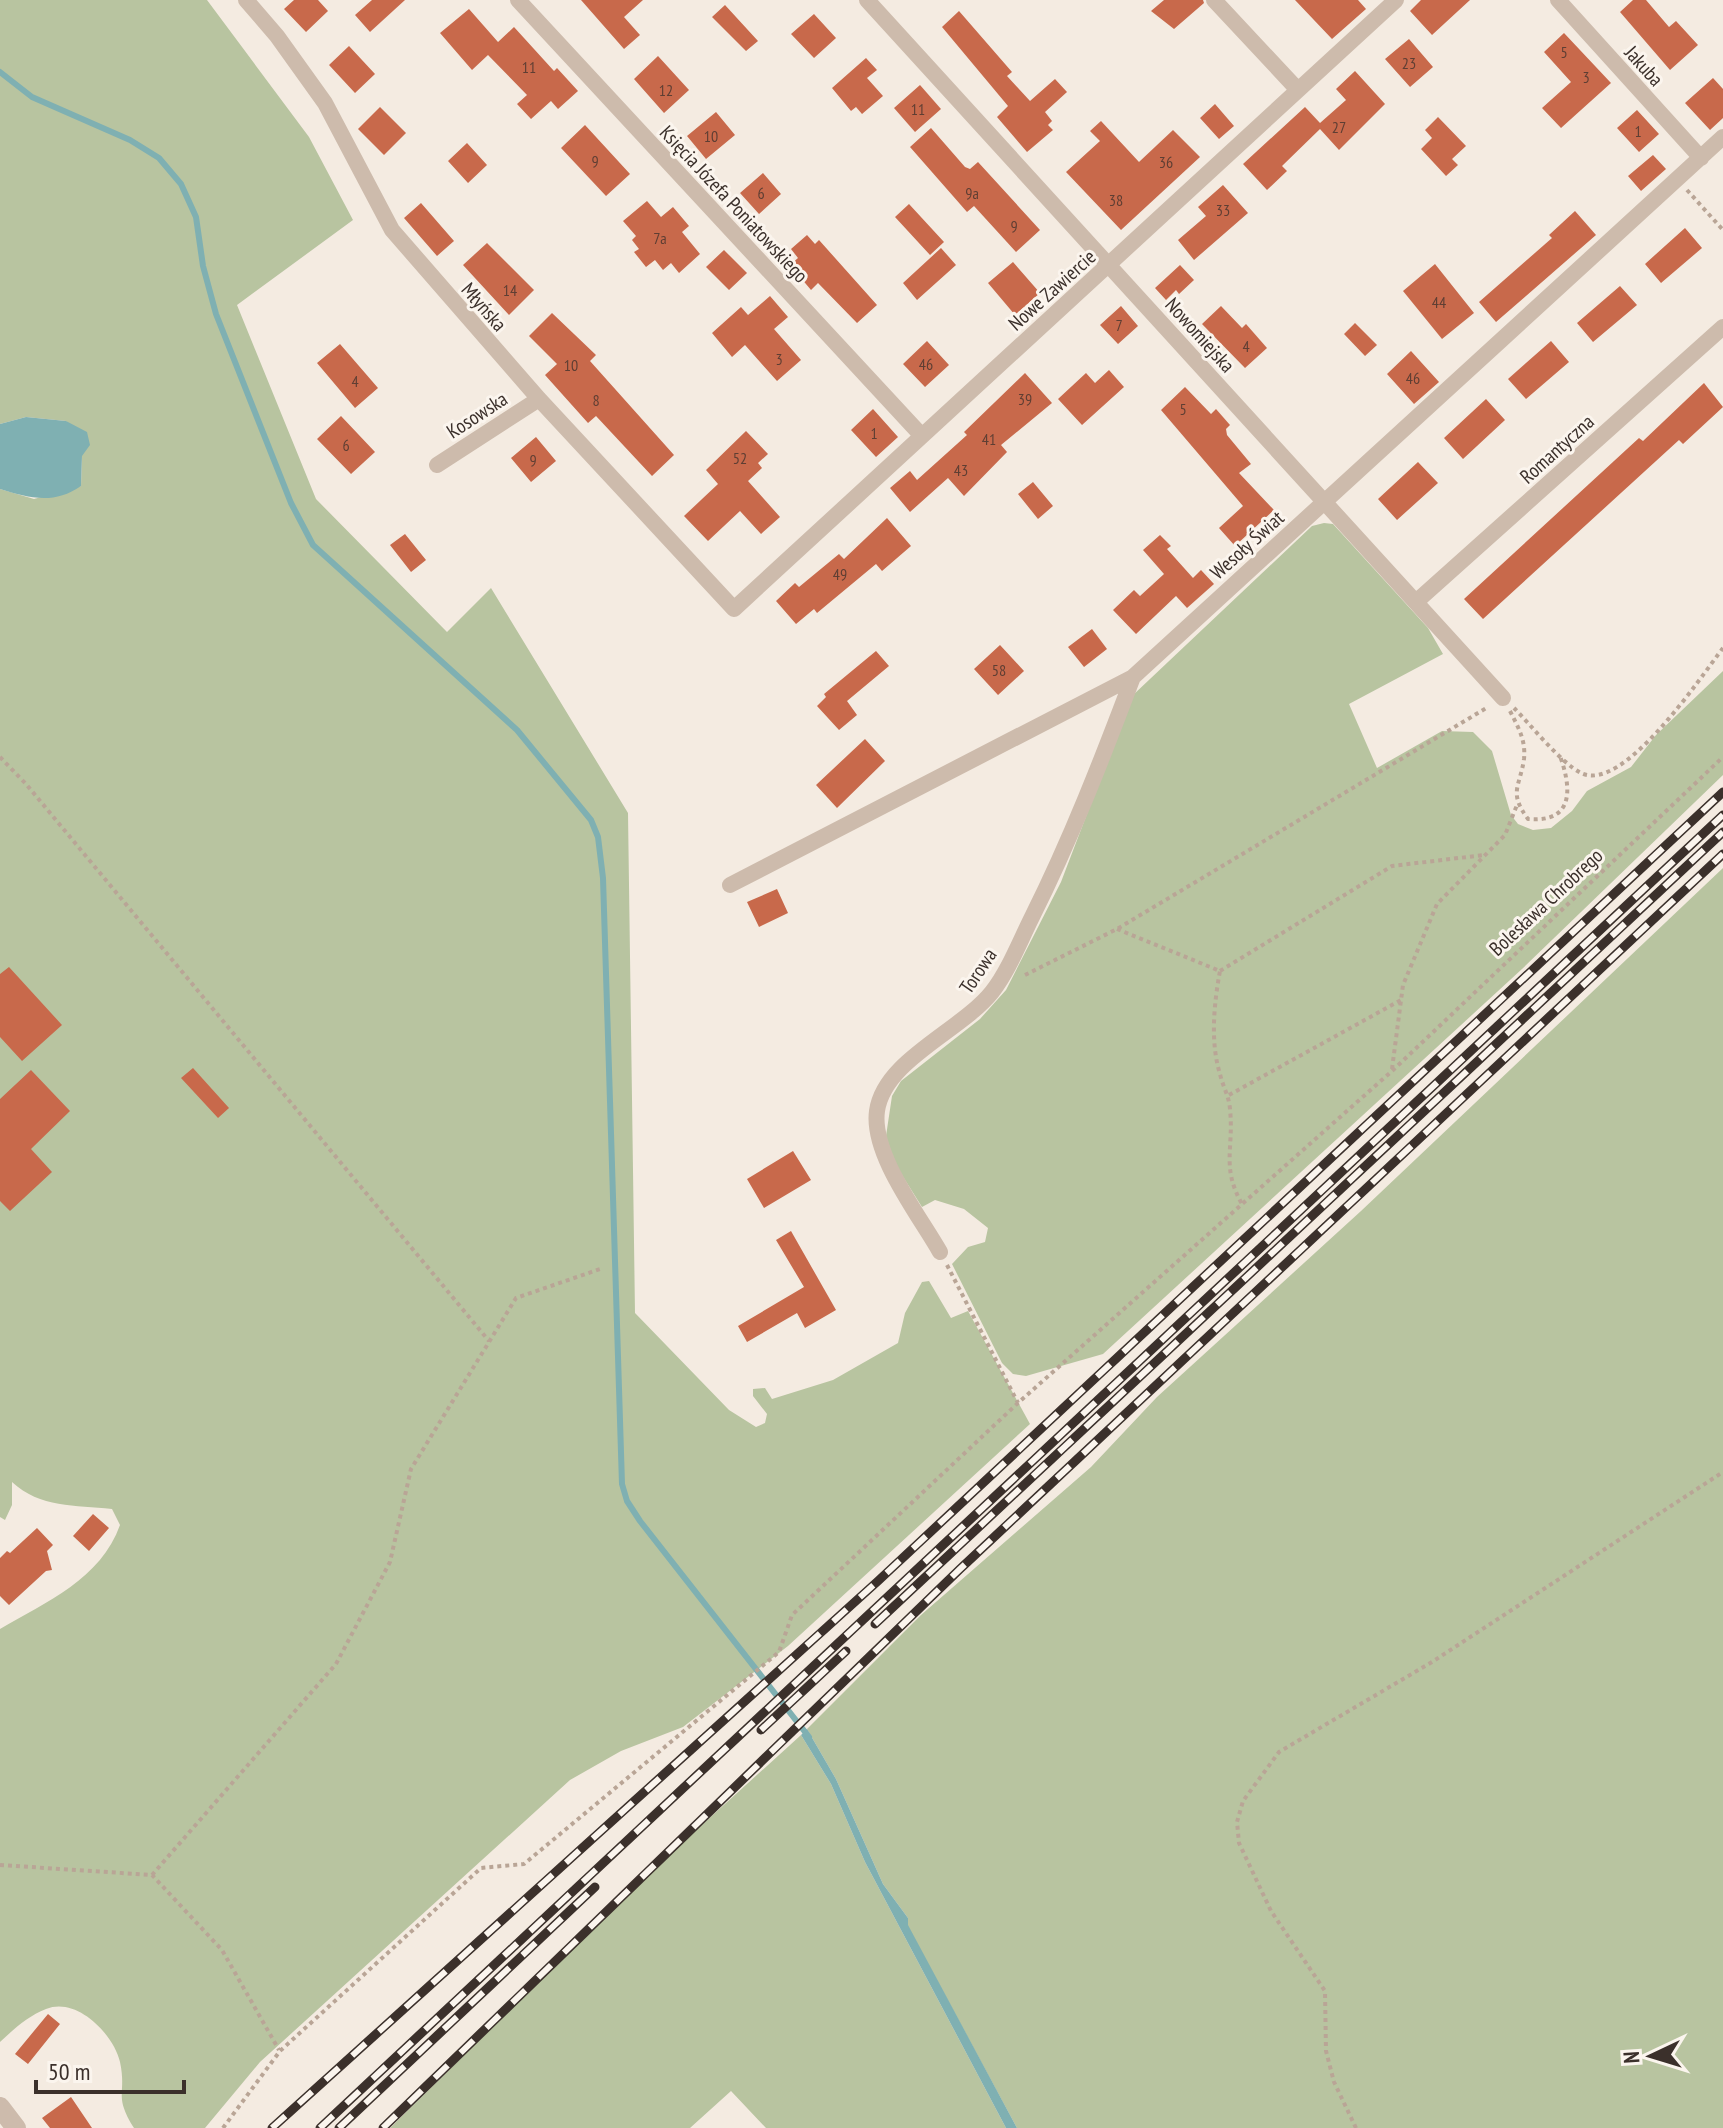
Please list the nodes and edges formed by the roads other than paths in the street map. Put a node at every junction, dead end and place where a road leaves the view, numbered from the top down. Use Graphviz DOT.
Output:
graph roads {
  1 [pos="246,0"];
  2 [pos="518,0"];
  3 [pos="867,0"];
  4 [pos="1214,0"];
  5 [pos="1396,0"];
  6 [pos="1558,0"];
  7 [pos="1298,90"];
  8 [pos="1723,137"];
  9 [pos="1701,158"];
  10 [pos="1110,264"];
  11 [pos="1723,327"];
  12 [pos="539,399"];
  13 [pos="922,436"];
  14 [pos="437,465"];
  15 [pos="1323,503"];
  16 [pos="1417,601"];
  17 [pos="734,609"];
  18 [pos="1133,677"];
  19 [pos="1503,698"];
  20 [pos="730,885"];
  21 [pos="940,1252"];
  22 [pos="0,2107"];
  23 [pos="16,2128"];
  1 -- 12 [label="street, Młyńska"];
  2 -- 13 [label="street, Księcia Józefa Poniatowskiego"];
  3 -- 10 [label="street, Nowomiejska"];
  4 -- 7 [label="street"];
  5 -- 7 [label="street, Nowe Zawiercie"];
  6 -- 9 [label="street, Jakuba"];
  7 -- 10 [label="street, Nowe Zawiercie"];
  8 -- 9 [label="street, Wesoły Świat"];
  9 -- 15 [label="street, Wesoły Świat"];
  10 -- 13 [label="street, Nowe Zawiercie"];
  10 -- 15 [label="street, Nowomiejska"];
  11 -- 16 [label="street, Romantyczna"];
  12 -- 14 [label="street, Kosowska"];
  12 -- 17 [label="street, Młyńska"];
  13 -- 17 [label="street, Nowe Zawiercie"];
  15 -- 16 [label="street, Nowomiejska"];
  15 -- 18 [label="street, Wesoły Świat"];
  16 -- 19 [label="street, Nowomiejska"];
  18 -- 20 [label="street, Wesoły Świat"];
  18 -- 21 [label="street, Torowa"];
  22 -- 23 [label="street"];
}
